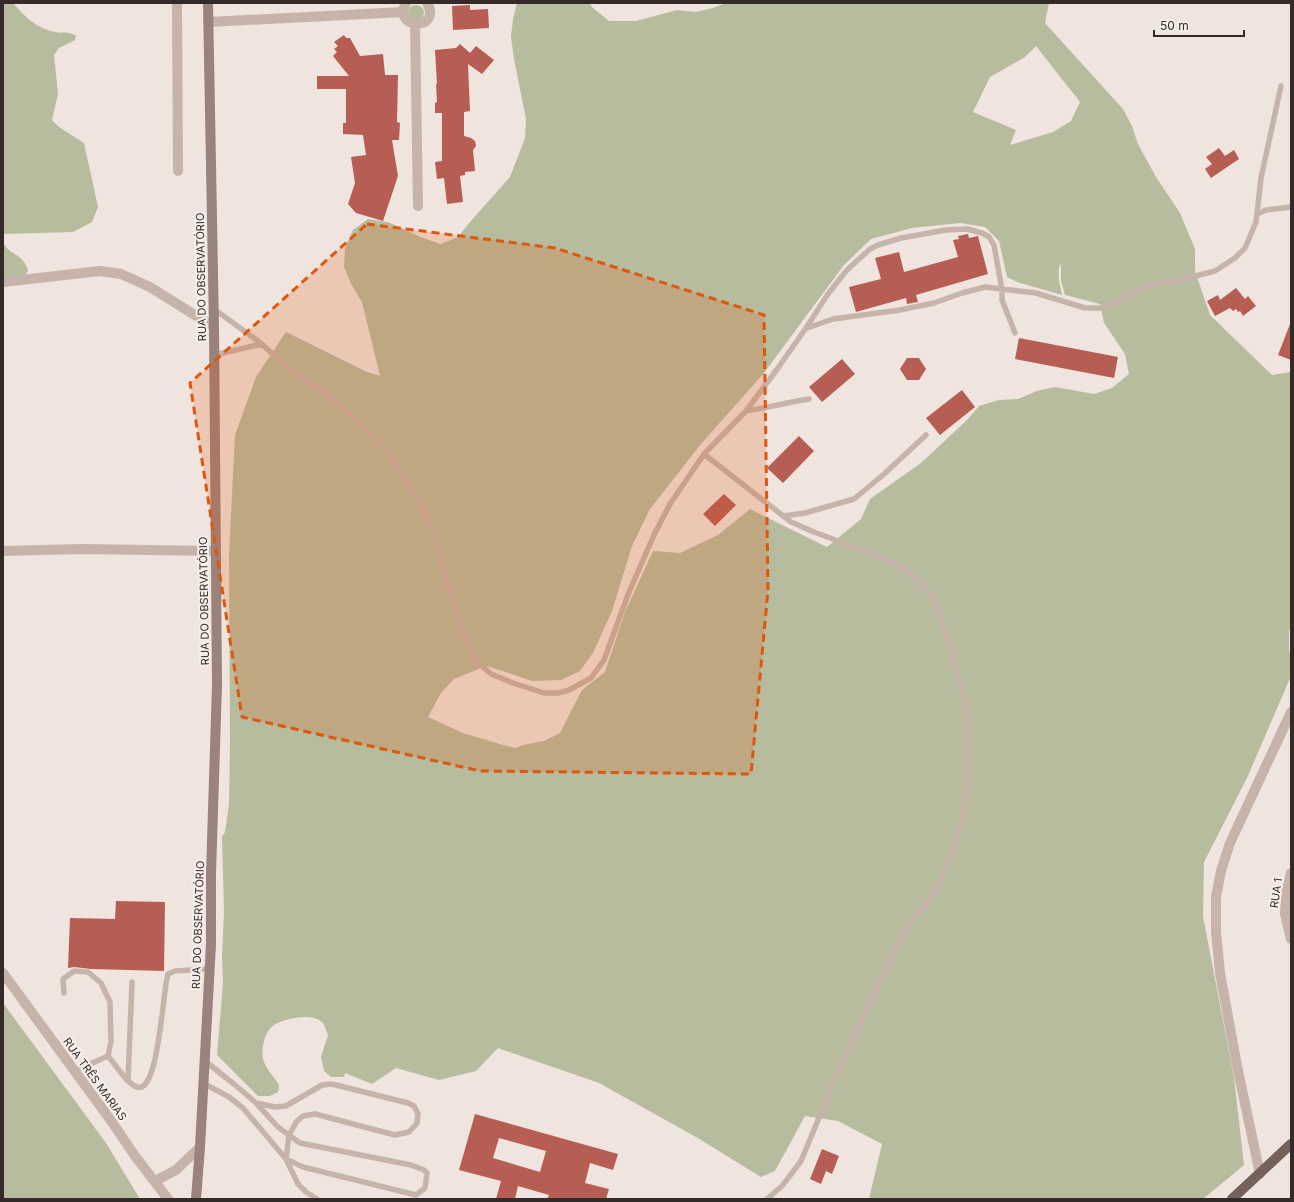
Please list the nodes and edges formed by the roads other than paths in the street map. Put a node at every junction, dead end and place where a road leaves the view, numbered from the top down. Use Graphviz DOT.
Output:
graph roads {
  1 [pos="177,3"];
  2 [pos="208,3"];
  3 [pos="427,3"];
  4 [pos="405,7"];
  5 [pos="208,22"];
  6 [pos="414,24"];
  7 [pos="1281,86"];
  8 [pos="178,171"];
  9 [pos="418,206"];
  10 [pos="1291,207"];
  11 [pos="1257,214"];
  12 [pos="3,282"];
  13 [pos="1002,290"];
  14 [pos="213,309"];
  15 [pos="214,327"];
  16 [pos="806,328"];
  17 [pos="1015,333"];
  18 [pos="262,344"];
  19 [pos="214,354"];
  20 [pos="809,399"];
  21 [pos="746,410"];
  22 [pos="926,435"];
  23 [pos="704,454"];
  24 [pos="783,516"];
  25 [pos="3,551"];
  26 [pos="215,551"];
  27 [pos="1291,712"];
  28 [pos="1291,873"];
  29 [pos="1291,939"];
  30 [pos="209,969"];
  31 [pos="3,973"];
  32 [pos="132,982"];
  33 [pos="64,993"];
  34 [pos="108,1056"];
  35 [pos="204,1061"];
  36 [pos="75,1071"];
  37 [pos="128,1082"];
  38 [pos="203,1083"];
  39 [pos="256,1103"];
  40 [pos="289,1135"];
  41 [pos="1291,1144"];
  42 [pos="200,1146"];
  43 [pos="286,1159"];
  44 [pos="1260,1174"];
  45 [pos="155,1181"];
  46 [pos="168,1199"];
  47 [pos="196,1199"];
  48 [pos="318,1199"];
  49 [pos="767,1199"];
  50 [pos="1232,1199"];
  1 -- 8 [label="street"];
  2 -- 5 [label="street, RUA DO OBSERVATÓRIO"];
  3 -- 6 [label="street"];
  4 -- 5 [label="street"];
  4 -- 6 [label="street"];
  5 -- 14 [label="street, RUA DO OBSERVATÓRIO"];
  6 -- 9 [label="street"];
  7 -- 11 [label="lane"];
  10 -- 11 [label="lane"];
  11 -- 13 [label="lane"];
  12 -- 15 [label="street"];
  13 -- 16 [label="lane"];
  13 -- 16 [label="lane"];
  13 -- 17 [label="lane"];
  14 -- 15 [label="street, RUA DO OBSERVATÓRIO"];
  14 -- 18 [label="lane"];
  15 -- 19 [label="street, RUA DO OBSERVATÓRIO"];
  16 -- 21 [label="lane"];
  18 -- 19 [label="lane"];
  18 -- 23 [label="lane"];
  19 -- 26 [label="street, RUA DO OBSERVATÓRIO"];
  20 -- 21 [label="lane"];
  21 -- 23 [label="lane"];
  22 -- 24 [label="lane"];
  23 -- 24 [label="lane"];
  24 -- 49 [label="lane"];
  25 -- 26 [label="street"];
  26 -- 30 [label="street, RUA DO OBSERVATÓRIO"];
  27 -- 44 [label="street"];
  28 -- 29 [label="street, RUA 1"];
  30 -- 35 [label="street, RUA DO OBSERVATÓRIO"];
  30 -- 37 [label="lane"];
  31 -- 36 [label="street, RUA TRÊS MARIAS"];
  32 -- 37 [label="lane"];
  33 -- 34 [label="lane"];
  34 -- 36 [label="lane"];
  34 -- 37 [label="lane"];
  35 -- 38 [label="street, RUA DO OBSERVATÓRIO"];
  35 -- 39 [label="lane"];
  36 -- 45 [label="street, RUA TRÊS MARIAS"];
  38 -- 42 [label="street, RUA DO OBSERVATÓRIO"];
  38 -- 43 [label="lane"];
  39 -- 40 [label="lane"];
  39 -- 40 [label="lane"];
  40 -- 43 [label="lane"];
  40 -- 43 [label="lane"];
  41 -- 44 [label="main road"];
  42 -- 45 [label="street"];
  42 -- 47 [label="street, RUA DO OBSERVATÓRIO"];
  43 -- 48 [label="lane"];
  44 -- 50 [label="main road"];
  45 -- 46 [label="street, RUA TRÊS MARIAS"];
}
